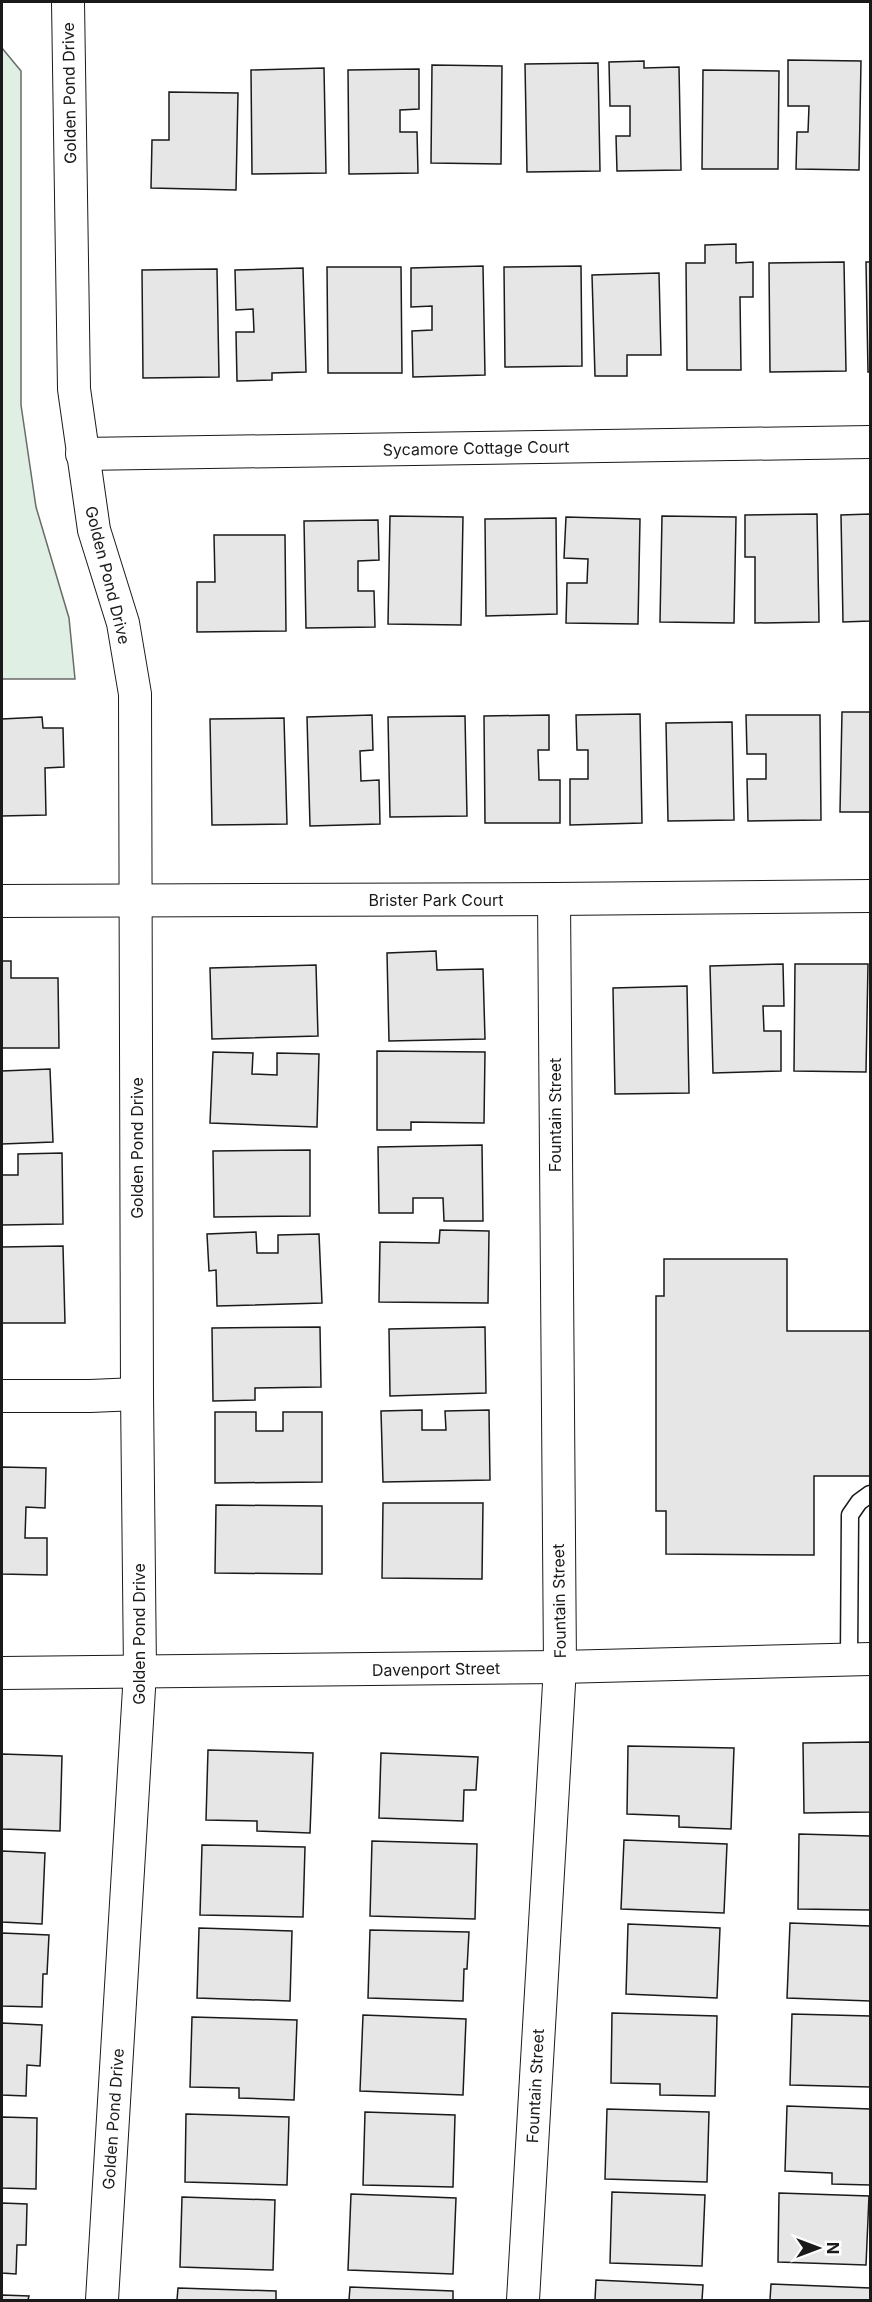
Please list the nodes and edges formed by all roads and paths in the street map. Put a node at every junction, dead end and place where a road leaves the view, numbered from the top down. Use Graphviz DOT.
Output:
graph roads {
  1 [pos="68,2"];
  2 [pos="870,442"];
  3 [pos="82,454"];
  4 [pos="870,896"];
  5 [pos="136,900"];
  6 [pos="554,900"];
  7 [pos="2,901"];
  8 [pos="137,1394"];
  9 [pos="2,1396"];
  10 [pos="870,1494"];
  11 [pos="860,1659"];
  12 [pos="560,1668"];
  13 [pos="140,1672"];
  14 [pos="2,1673"];
  15 [pos="102,2301"];
  16 [pos="523,2301"];
  1 -- 3 [label="street, Golden Pond Drive"];
  2 -- 3 [label="street, Sycamore Cottage Court"];
  3 -- 5 [label="street, Golden Pond Drive"];
  4 -- 6 [label="street, Brister Park Court"];
  5 -- 6 [label="street, Brister Park Court"];
  5 -- 7 [label="street, Brister Park Court"];
  5 -- 8 [label="street, Golden Pond Drive"];
  6 -- 12 [label="street, Fountain Street"];
  8 -- 9 [label="street"];
  8 -- 13 [label="street, Golden Pond Drive"];
  10 -- 11 [label="lane"];
  11 -- 12 [label="street, Davenport Street"];
  12 -- 13 [label="street, Davenport Street"];
  12 -- 16 [label="street, Fountain Street"];
  13 -- 14 [label="street, Davenport Street"];
  13 -- 15 [label="street, Golden Pond Drive"];
}
